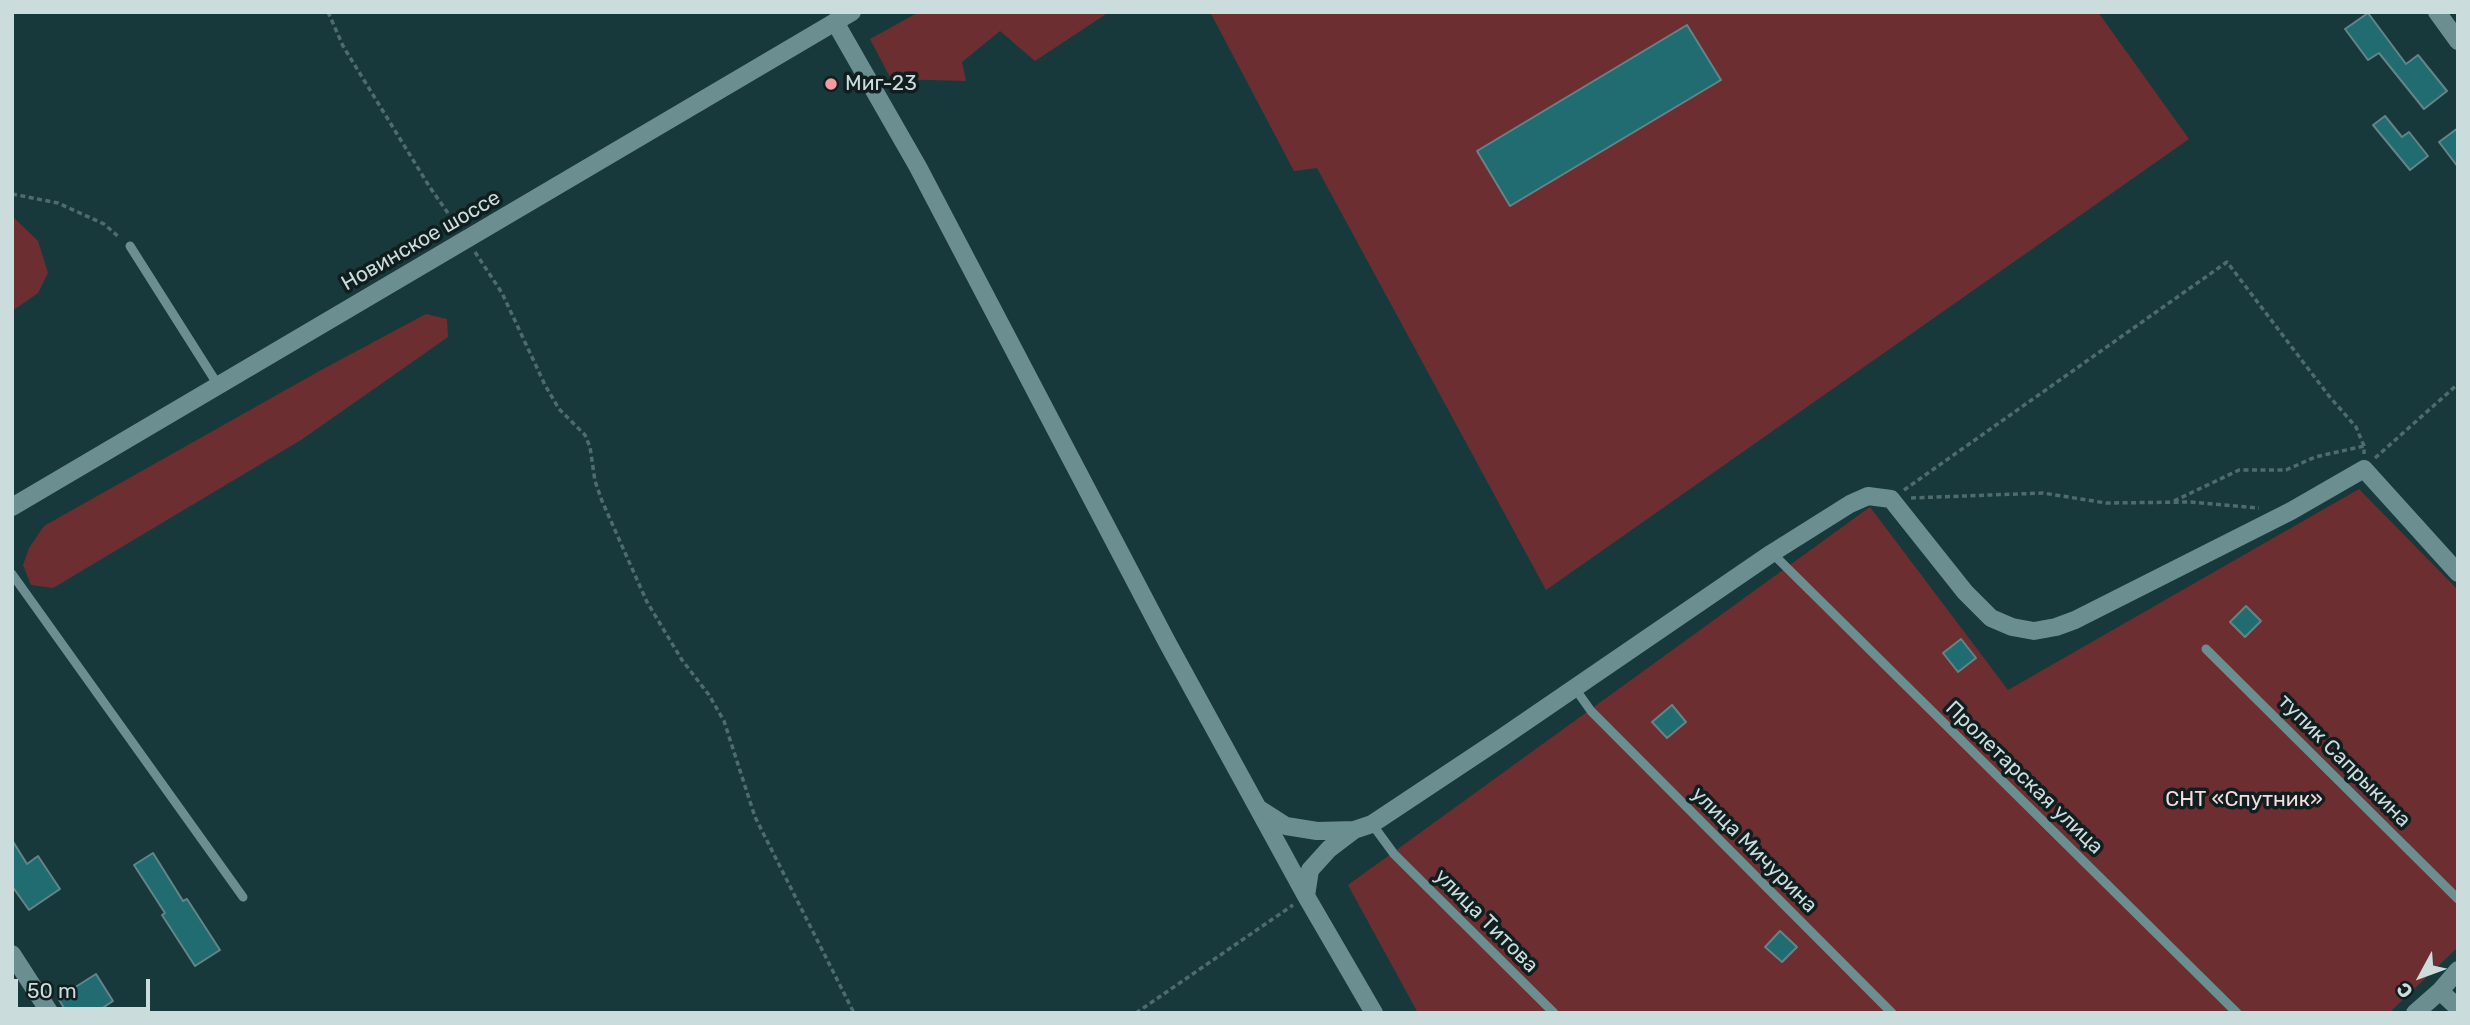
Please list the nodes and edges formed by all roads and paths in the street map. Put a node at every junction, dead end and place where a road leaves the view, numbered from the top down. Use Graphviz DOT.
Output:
graph roads {
  1 [pos="328,12"];
  2 [pos="852,12"];
  3 [pos="2437,12"];
  4 [pos="835,22"];
  5 [pos="2458,41"];
  6 [pos="12,194"];
  7 [pos="467,240"];
  8 [pos="130,246"];
  9 [pos="2458,384"];
  10 [pos="218,385"];
  11 [pos="2364,446"];
  12 [pos="2369,476"];
  13 [pos="1891,499"];
  14 [pos="2173,502"];
  15 [pos="12,508"];
  16 [pos="2291,511"];
  17 [pos="1772,554"];
  18 [pos="2458,573"];
  19 [pos="12,574"];
  20 [pos="2206,649"];
  21 [pos="1574,687"];
  22 [pos="1259,809"];
  23 [pos="1372,824"];
  24 [pos="1354,830"];
  25 [pos="1306,896"];
  26 [pos="243,897"];
  27 [pos="2458,899"];
  28 [pos="12,954"];
  29 [pos="2458,970"];
  30 [pos="2440,991"];
  31 [pos="2458,1008"];
  32 [pos="50,1013"];
  33 [pos="854,1013"];
  34 [pos="1136,1013"];
  35 [pos="1374,1013"];
  36 [pos="1554,1013"];
  37 [pos="1892,1013"];
  38 [pos="2238,1013"];
  39 [pos="2415,1013"];
  1 -- 7 [label="path"];
  2 -- 4 [label="street, Новинское шоссе"];
  3 -- 5 [label="street"];
  4 -- 7 [label="street, Новинское шоссе"];
  4 -- 22 [label="street"];
  6 -- 8 [label="path"];
  7 -- 10 [label="street, Новинское шоссе"];
  7 -- 33 [label="path"];
  8 -- 10 [label="lane"];
  9 -- 12 [label="path"];
  10 -- 15 [label="street, Новинское шоссе"];
  11 -- 12 [label="path"];
  11 -- 13 [label="path"];
  11 -- 14 [label="path"];
  12 -- 16 [label="street"];
  12 -- 18 [label="street"];
  13 -- 14 [label="path"];
  13 -- 16 [label="street"];
  13 -- 17 [label="street"];
  14 -- 16 [label="path"];
  17 -- 21 [label="street"];
  17 -- 38 [label="lane, Пролетарская улица"];
  19 -- 26 [label="lane"];
  20 -- 27 [label="lane, тупик Сапрыкина"];
  21 -- 23 [label="street"];
  21 -- 37 [label="lane, улица Мичурина"];
  22 -- 24 [label="street"];
  22 -- 25 [label="street"];
  23 -- 24 [label="street"];
  23 -- 36 [label="lane, улица Титова"];
  24 -- 25 [label="street"];
  25 -- 34 [label="path"];
  25 -- 35 [label="street"];
  28 -- 32 [label="street"];
  29 -- 30 [label="street"];
  30 -- 31 [label="street"];
  30 -- 39 [label="street"];
}
